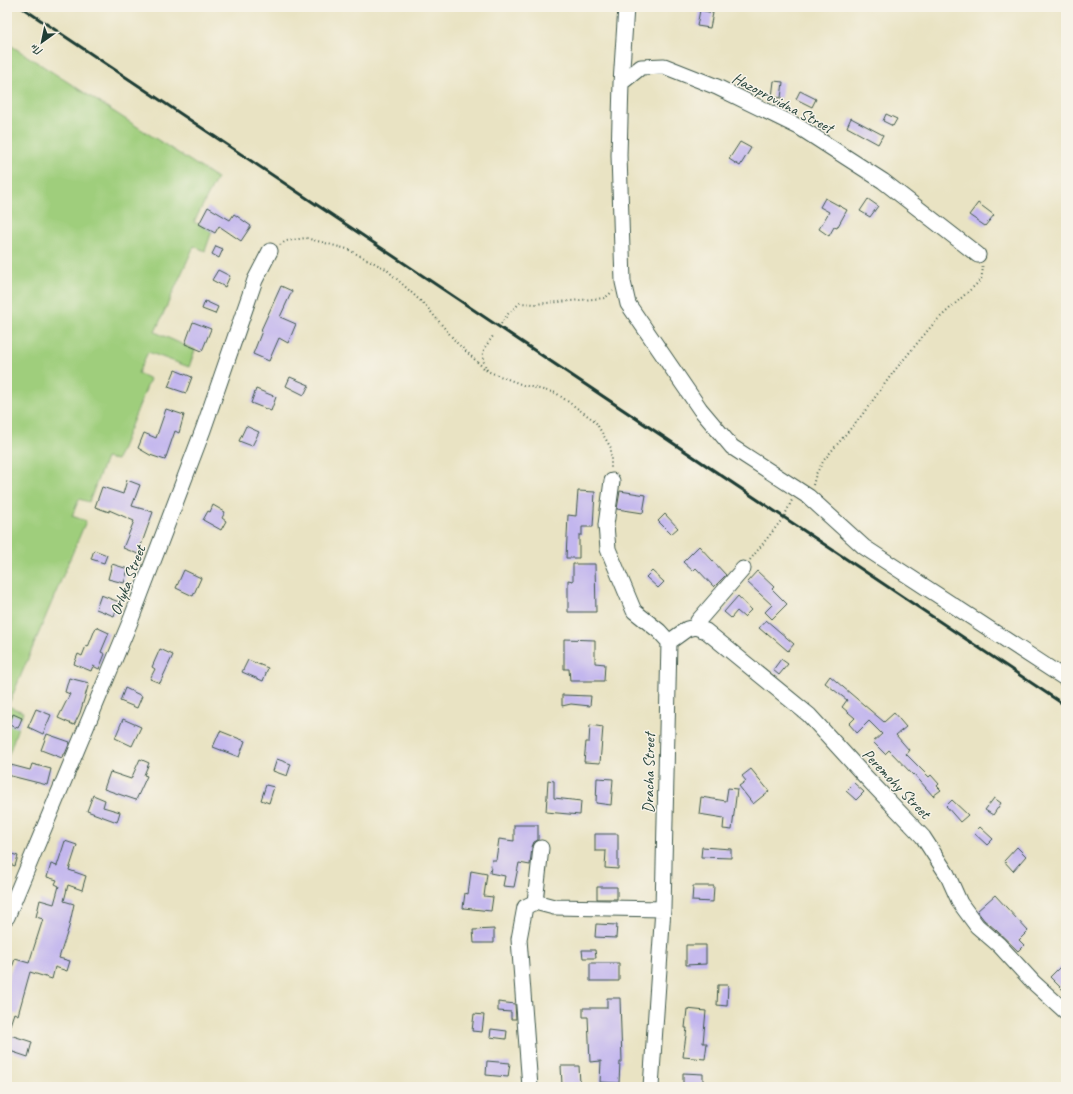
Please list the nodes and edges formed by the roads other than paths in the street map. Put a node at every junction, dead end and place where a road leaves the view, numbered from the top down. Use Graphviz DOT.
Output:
graph roads {
  1 [pos="626,7"];
  2 [pos="621,83"];
  3 [pos="270,252"];
  4 [pos="978,255"];
  5 [pos="612,481"];
  6 [pos="743,569"];
  7 [pos="695,627"];
  8 [pos="669,642"];
  9 [pos="1066,679"];
  10 [pos="542,848"];
  11 [pos="535,902"];
  12 [pos="663,909"];
  13 [pos="7,917"];
  14 [pos="1066,1012"];
  15 [pos="530,1087"];
  16 [pos="652,1087"];
  1 -- 2 [label="street"];
  2 -- 4 [label="street, Hazoprovidna Street"];
  2 -- 9 [label="street"];
  3 -- 13 [label="street, Orlyka Street"];
  5 -- 8 [label="street"];
  6 -- 7 [label="street"];
  7 -- 8 [label="street"];
  7 -- 14 [label="street, Peremohy Street"];
  8 -- 12 [label="street, Dracha Street"];
  10 -- 11 [label="street"];
  11 -- 12 [label="street"];
  11 -- 15 [label="street"];
  12 -- 16 [label="street, Dracha Street"];
}
